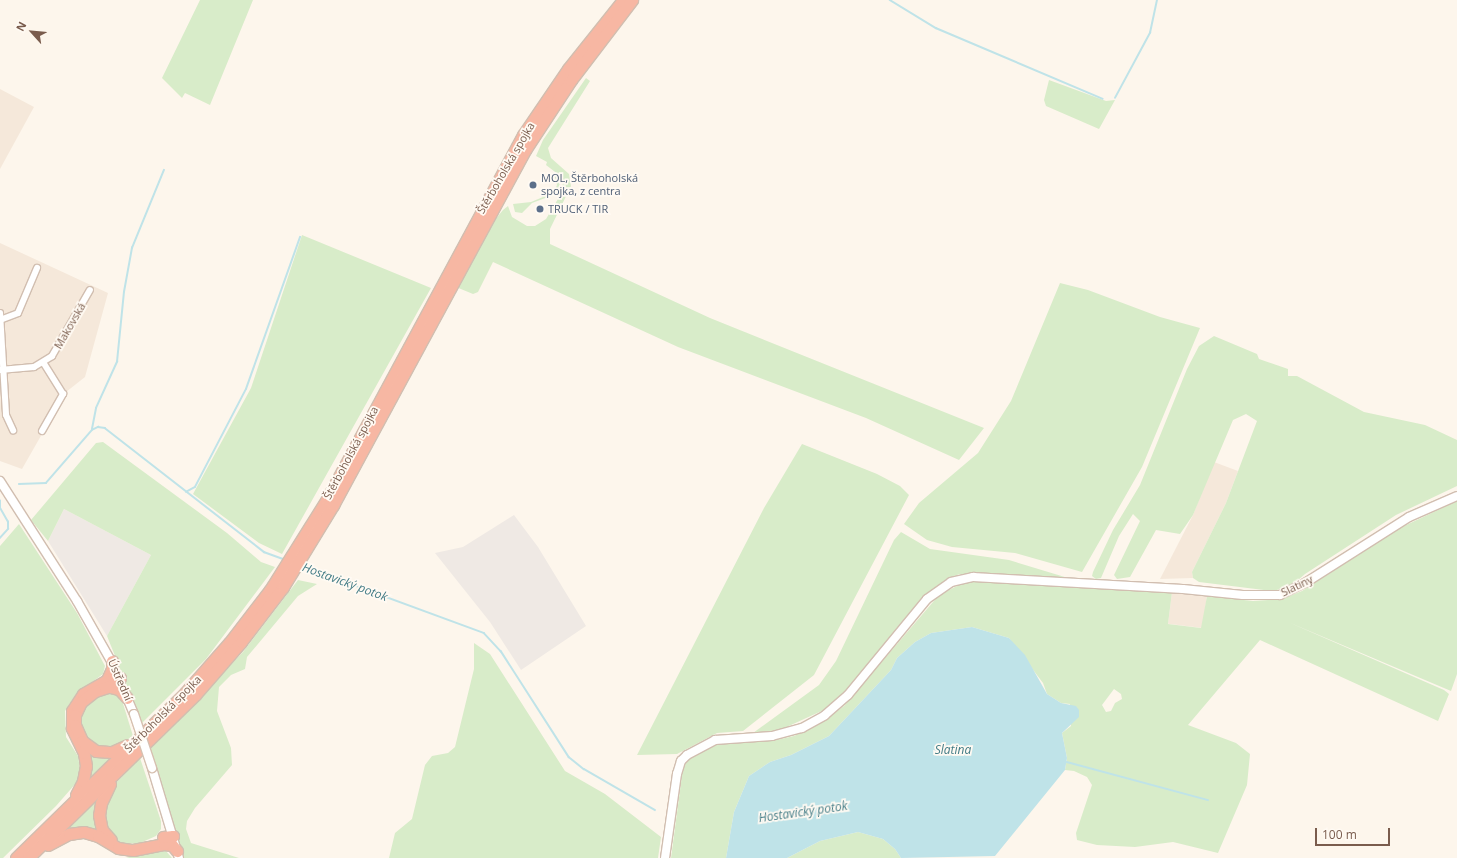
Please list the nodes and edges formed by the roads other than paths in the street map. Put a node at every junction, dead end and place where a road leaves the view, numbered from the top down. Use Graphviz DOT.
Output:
graph roads {
  1 [pos="623,0"];
  2 [pos="632,0"];
  3 [pos="37,268"];
  4 [pos="90,290"];
  5 [pos="0,313"];
  6 [pos="0,320"];
  7 [pos="44,363"];
  8 [pos="1,370"];
  9 [pos="13,430"];
  10 [pos="42,431"];
  11 [pos="0,481"];
  12 [pos="1457,496"];
  13 [pos="297,558"];
  14 [pos="289,570"];
  15 [pos="112,661"];
  16 [pos="120,678"];
  17 [pos="108,683"];
  18 [pos="127,698"];
  19 [pos="148,731"];
  20 [pos="122,767"];
  21 [pos="62,814"];
  22 [pos="170,825"];
  23 [pos="167,839"];
  24 [pos="178,855"];
  25 [pos="16,858"];
  26 [pos="29,858"];
  27 [pos="665,858"];
  1 -- 13 [label="highway, Štěrboholská spojka"];
  2 -- 13 [label="highway, Štěrboholská spojka"];
  3 -- 6 [label="street"];
  4 -- 7 [label="street, Makovská"];
  5 -- 6 [label="street"];
  6 -- 8 [label="street"];
  7 -- 8 [label="street"];
  7 -- 10 [label="street"];
  8 -- 9 [label="street"];
  11 -- 15 [label="street, Ústřední"];
  12 -- 27 [label="street, Slatiny"];
  13 -- 14 [label="highway, Štěrboholská spojka"];
  14 -- 19 [label="highway, Štěrboholská spojka"];
  14 -- 20 [label="highway, Štěrboholská spojka"];
  15 -- 16 [label="street, Ústřední"];
  15 -- 17 [label="highway"];
  16 -- 17 [label="highway"];
  16 -- 18 [label="street, Ústřední"];
  17 -- 18 [label="highway"];
  17 -- 19 [label="highway"];
  17 -- 21 [label="highway"];
  18 -- 22 [label="street, Ústřední, bridge"];
  19 -- 21 [label="highway, Štěrboholská spojka"];
  20 -- 23 [label="highway"];
  20 -- 26 [label="highway, Štěrboholská spojka"];
  21 -- 25 [label="highway, Štěrboholská spojka"];
  22 -- 23 [label="highway"];
  23 -- 24 [label="highway"];
  23 -- 26 [label="highway"];
}
